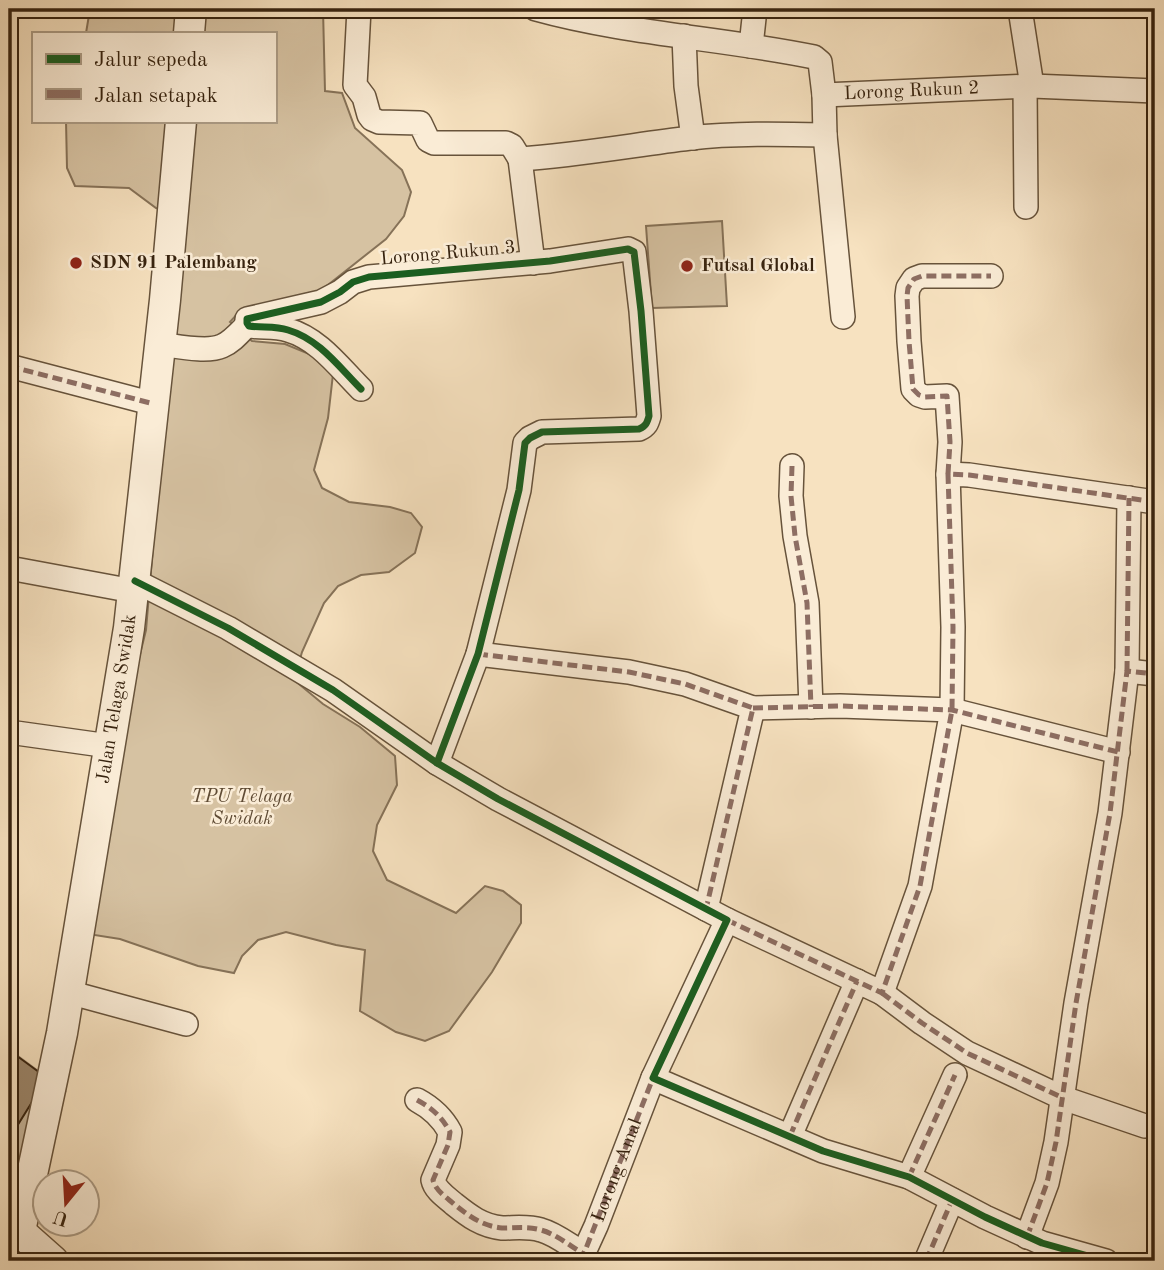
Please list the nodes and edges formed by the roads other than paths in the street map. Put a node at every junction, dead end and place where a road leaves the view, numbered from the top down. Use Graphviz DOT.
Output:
graph roads {
  1 [pos="191,9"];
  2 [pos="359,9"];
  3 [pos="536,9"];
  4 [pos="755,9"];
  5 [pos="1020,9"];
  6 [pos="189,32"];
  7 [pos="684,36"];
  8 [pos="751,46"];
  9 [pos="1028,86"];
  10 [pos="1155,91"];
  11 [pos="824,95"];
  12 [pos="181,122"];
  13 [pos="825,135"];
  14 [pos="693,138"];
  15 [pos="520,159"];
  16 [pos="1026,207"];
  17 [pos="542,262"];
  18 [pos="991,276"];
  19 [pos="843,317"];
  20 [pos="248,324"];
  21 [pos="160,344"];
  22 [pos="10,371"];
  23 [pos="360,389"];
  24 [pos="153,404"];
  25 [pos="792,466"];
  26 [pos="948,474"];
  27 [pos="1129,498"];
  28 [pos="1155,502"];
  29 [pos="9,568"];
  30 [pos="134,586"];
  31 [pos="478,654"];
  32 [pos="1127,671"];
  33 [pos="1155,674"];
  34 [pos="811,707"];
  35 [pos="753,708"];
  36 [pos="952,710"];
  37 [pos="9,732"];
  38 [pos="109,746"];
  39 [pos="1118,752"];
  40 [pos="437,763"];
  41 [pos="706,909"];
  42 [pos="726,920"];
  43 [pos="857,981"];
  44 [pos="68,992"];
  45 [pos="882,993"];
  46 [pos="186,1024"];
  47 [pos="955,1075"];
  48 [pos="653,1078"];
  49 [pos="1063,1098"];
  50 [pos="417,1100"];
  51 [pos="1145,1126"];
  52 [pos="790,1136"];
  53 [pos="909,1177"];
  54 [pos="952,1200"];
  55 [pos="14,1226"];
  56 [pos="1027,1237"];
  57 [pos="1049,1253"];
  58 [pos="582,1257"];
  59 [pos="53,1261"];
  60 [pos="926,1261"];
  61 [pos="1106,1261"];
  1 -- 6 [label="street"];
  2 -- 15 [label="street"];
  3 -- 7 [label="street, Lorong Rukun 2"];
  4 -- 8 [label="street"];
  5 -- 9 [label="street"];
  7 -- 8 [label="street, Lorong Rukun 2"];
  7 -- 14 [label="street"];
  8 -- 11 [label="street, Lorong Rukun 2"];
  9 -- 10 [label="street, Lorong Rukun 2"];
  9 -- 11 [label="street, Lorong Rukun 2"];
  9 -- 16 [label="street"];
  11 -- 13 [label="street"];
  12 -- 21 [label="street, Jalan Telaga Swidak"];
  13 -- 14 [label="street"];
  13 -- 19 [label="street"];
  14 -- 15 [label="street"];
  15 -- 17 [label="street"];
  17 -- 20 [label="street, Lorong Rukun 3"];
  17 -- 31 [label="street"];
  18 -- 26 [label="street"];
  20 -- 21 [label="street"];
  20 -- 23 [label="street"];
  21 -- 24 [label="street, Jalan Telaga Swidak"];
  22 -- 24 [label="street"];
  24 -- 30 [label="street, Jalan Telaga Swidak"];
  25 -- 34 [label="street"];
  26 -- 27 [label="street"];
  26 -- 36 [label="street"];
  27 -- 28 [label="street"];
  27 -- 32 [label="street"];
  29 -- 30 [label="street"];
  30 -- 38 [label="street, Jalan Telaga Swidak"];
  30 -- 40 [label="street"];
  31 -- 35 [label="street"];
  31 -- 40 [label="street"];
  32 -- 33 [label="street"];
  32 -- 39 [label="street"];
  34 -- 35 [label="street"];
  34 -- 36 [label="street"];
  35 -- 41 [label="street"];
  36 -- 39 [label="street"];
  36 -- 45 [label="street"];
  37 -- 38 [label="street"];
  38 -- 44 [label="street, Jalan Telaga Swidak"];
  39 -- 49 [label="street"];
  40 -- 41 [label="street"];
  41 -- 42 [label="street"];
  42 -- 43 [label="street"];
  42 -- 48 [label="street, Lorong Amal"];
  43 -- 45 [label="street"];
  43 -- 52 [label="street"];
  44 -- 46 [label="street"];
  44 -- 55 [label="street, Jalan Telaga Swidak"];
  45 -- 49 [label="street"];
  47 -- 53 [label="street"];
  48 -- 52 [label="street"];
  48 -- 58 [label="street, Lorong Amal"];
  49 -- 51 [label="street"];
  49 -- 56 [label="street"];
  50 -- 58 [label="street"];
  52 -- 53 [label="street"];
  53 -- 54 [label="street"];
  54 -- 56 [label="street"];
  54 -- 60 [label="street"];
  55 -- 59 [label="street"];
  56 -- 57 [label="street"];
  57 -- 61 [label="street"];
}
